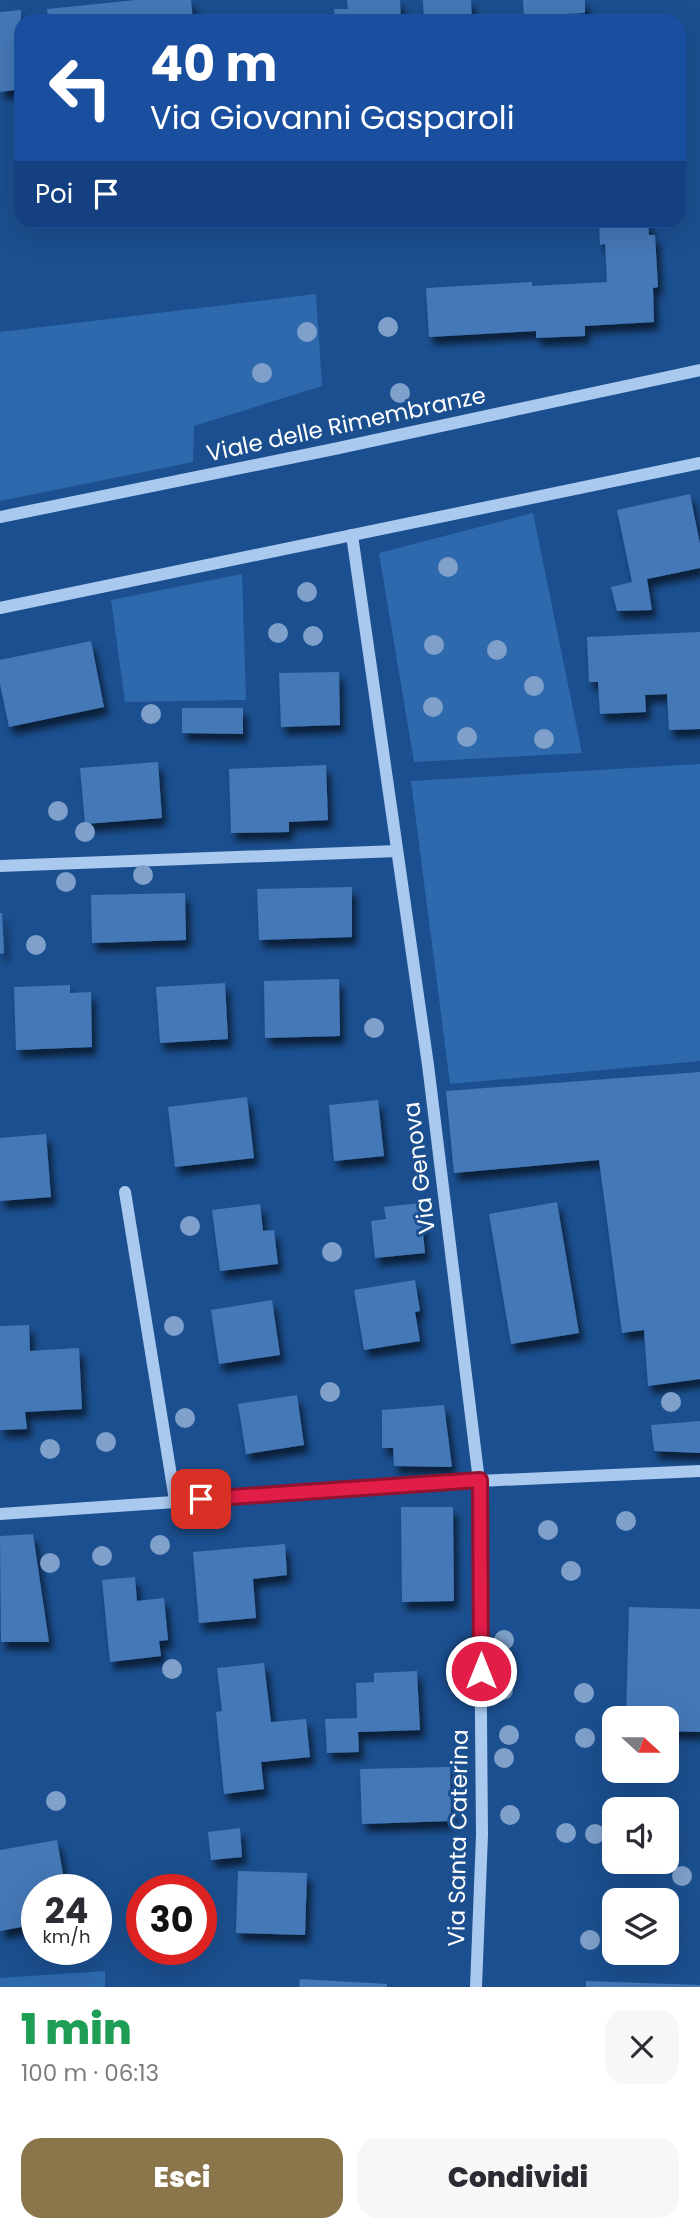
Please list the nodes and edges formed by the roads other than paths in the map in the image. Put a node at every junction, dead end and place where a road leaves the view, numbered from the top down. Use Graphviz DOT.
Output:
graph roads {
  1 [pos="700,370"];
  2 [pos="700,463"];
  3 [pos="0,517"];
  4 [pos="352,535"];
  5 [pos="0,608"];
  6 [pos="397,851"];
  7 [pos="0,866"];
  8 [pos="125,1192"];
  9 [pos="700,1471"];
  10 [pos="480,1480"];
  11 [pos="175,1500"];
  12 [pos="0,1514"];
  13 [pos="476,1987"];
  1 -- 3 [label="street, Viale delle Rimembranze"];
  2 -- 4 [label="street"];
  4 -- 5 [label="street"];
  4 -- 6 [label="street, Via Genova"];
  6 -- 7 [label="street"];
  6 -- 10 [label="street, Via Genova"];
  8 -- 11 [label="street"];
  9 -- 10 [label="street"];
  10 -- 11 [label="street"];
  10 -- 13 [label="street, Via Santa Caterina"];
  11 -- 12 [label="street"];
}
